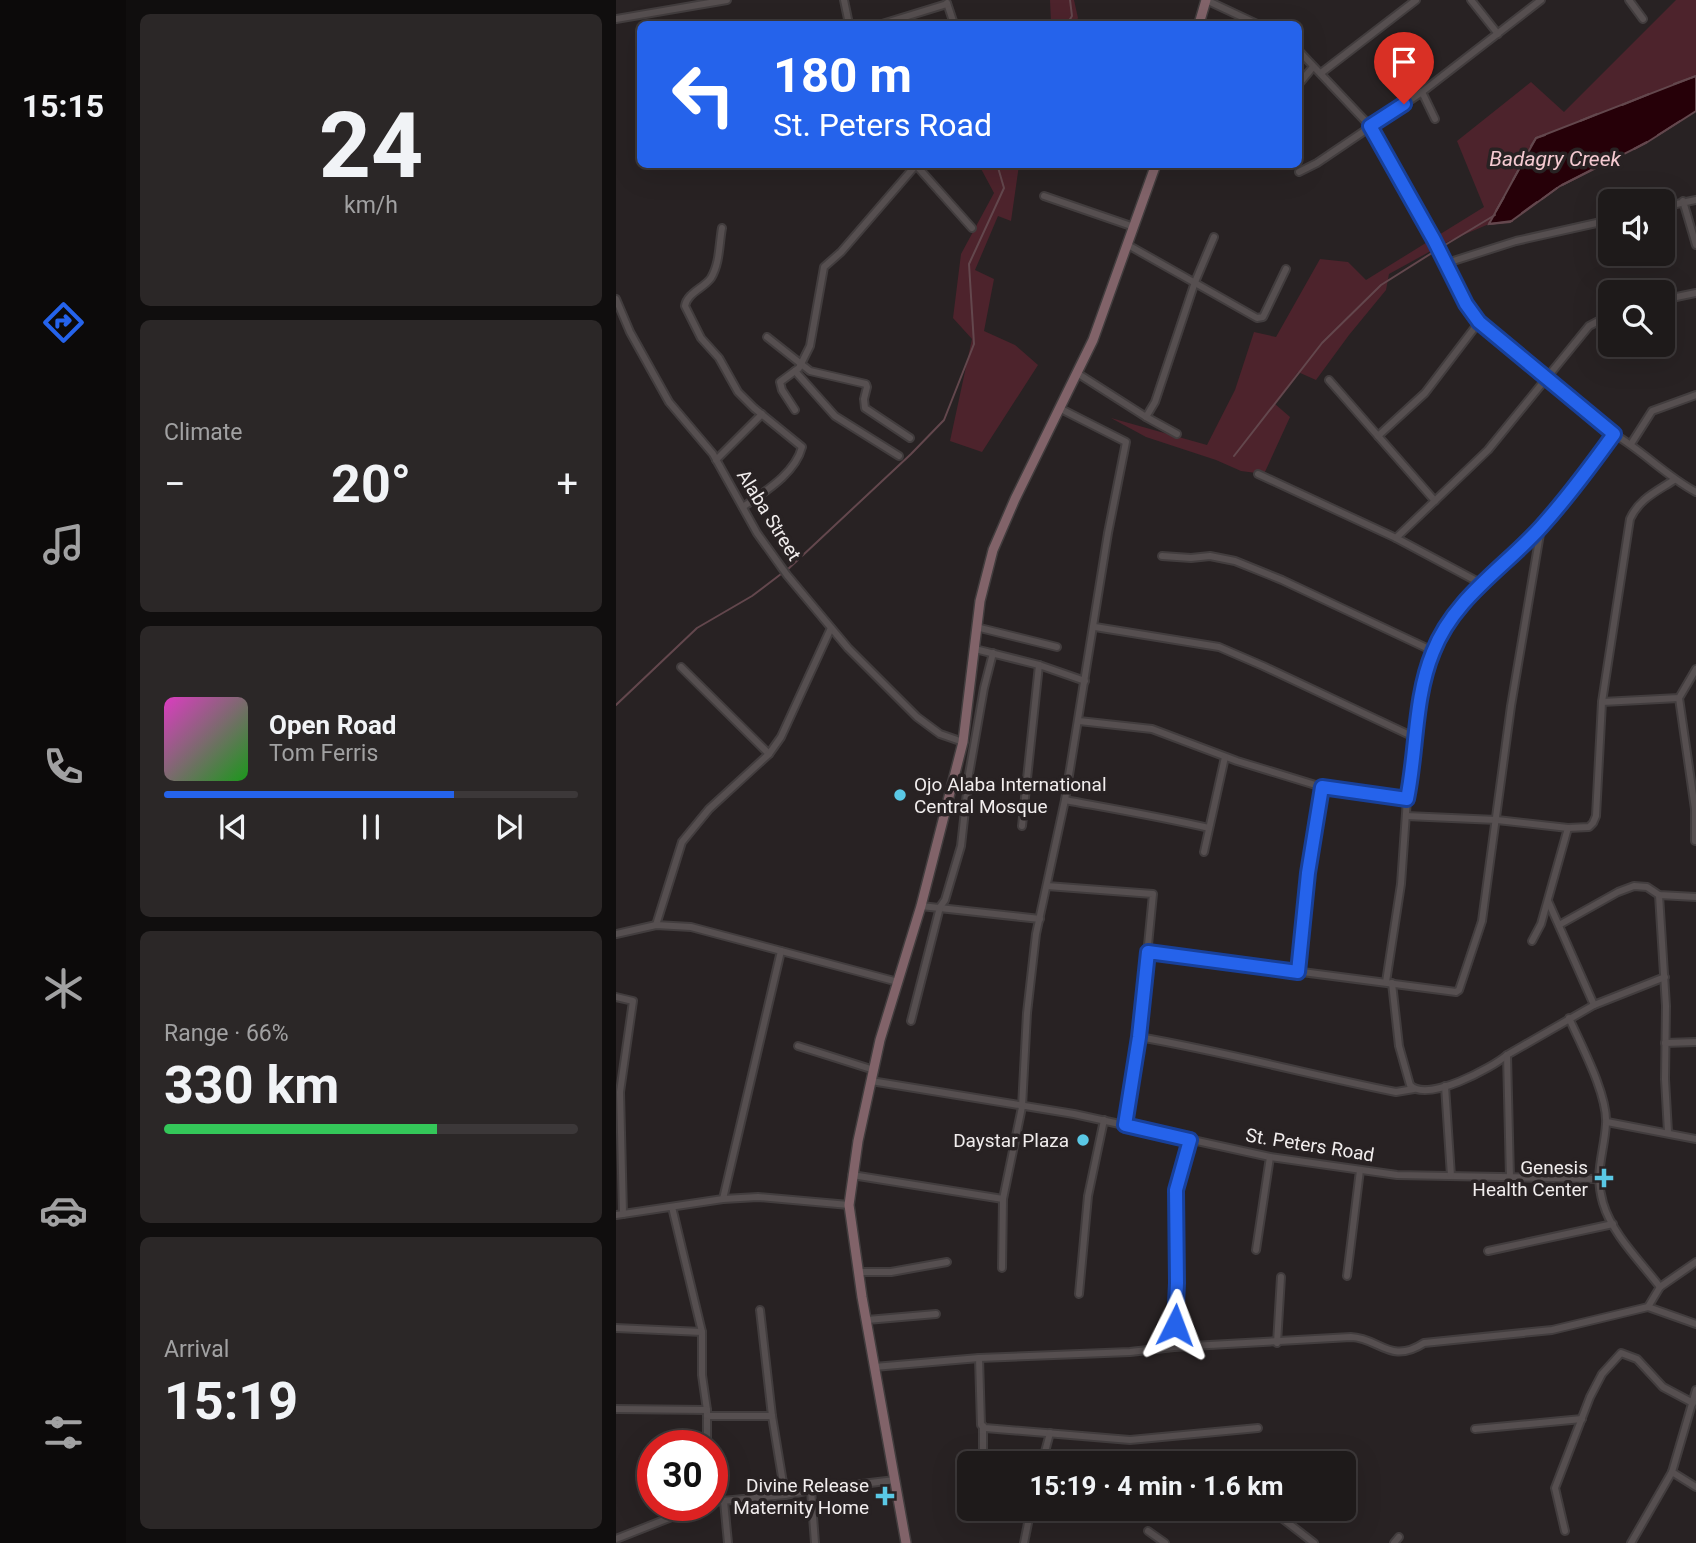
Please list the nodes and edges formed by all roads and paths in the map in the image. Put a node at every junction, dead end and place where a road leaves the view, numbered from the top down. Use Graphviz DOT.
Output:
graph roads {
  1 [pos="727,0"];
  2 [pos="844,0"];
  3 [pos="1206,0"];
  4 [pos="1416,0"];
  5 [pos="1471,0"];
  6 [pos="1541,0"];
  7 [pos="1629,0"];
  8 [pos="947,2"];
  9 [pos="616,19"];
  10 [pos="1643,19"];
  11 [pos="848,21"];
  12 [pos="891,21"];
  13 [pos="953,21"];
  14 [pos="1200,21"];
  15 [pos="1251,21"];
  16 [pos="1498,34"];
  17 [pos="1302,55"];
  18 [pos="1313,67"];
  19 [pos="1321,73"];
  20 [pos="1302,80"];
  21 [pos="1422,92"];
  22 [pos="1435,119"];
  23 [pos="1370,126"];
  24 [pos="913,168"];
  25 [pos="919,168"];
  26 [pos="1155,168"];
  27 [pos="1299,172"];
  28 [pos="1044,196"];
  29 [pos="1696,200"];
  30 [pos="1684,201"];
  31 [pos="1675,203"];
  32 [pos="1598,223"];
  33 [pos="1134,227"];
  34 [pos="722,228"];
  35 [pos="972,228"];
  36 [pos="1214,237"];
  37 [pos="1129,245"];
  38 [pos="1696,245"];
  39 [pos="1445,260"];
  40 [pos="1286,269"];
  41 [pos="1195,282"];
  42 [pos="1696,293"];
  43 [pos="1675,297"];
  44 [pos="616,299"];
  45 [pos="1598,321"];
  46 [pos="1479,322"];
  47 [pos="767,337"];
  48 [pos="798,368"];
  49 [pos="1076,375"];
  50 [pos="1546,377"];
  51 [pos="1329,380"];
  52 [pos="1696,396"];
  53 [pos="1059,408"];
  54 [pos="795,410"];
  55 [pos="762,414"];
  56 [pos="1146,417"];
  57 [pos="1177,434"];
  58 [pos="1614,434"];
  59 [pos="1378,436"];
  60 [pos="911,438"];
  61 [pos="1630,443"];
  62 [pos="899,456"];
  63 [pos="716,460"];
  64 [pos="1258,474"];
  65 [pos="1674,480"];
  66 [pos="1696,492"];
  67 [pos="1434,501"];
  68 [pos="743,507"];
  69 [pos="1541,528"];
  70 [pos="1396,538"];
  71 [pos="1162,556"];
  72 [pos="1482,584"];
  73 [pos="976,626"];
  74 [pos="1095,627"];
  75 [pos="831,628"];
  76 [pos="1057,647"];
  77 [pos="975,649"];
  78 [pos="1433,651"];
  79 [pos="993,653"];
  80 [pos="1039,665"];
  81 [pos="681,667"];
  82 [pos="1696,669"];
  83 [pos="1085,681"];
  84 [pos="1679,698"];
  85 [pos="1602,702"];
  86 [pos="1079,721"];
  87 [pos="1416,738"];
  88 [pos="963,742"];
  89 [pos="769,754"];
  90 [pos="1225,757"];
  91 [pos="1693,778"];
  92 [pos="1322,787"];
  93 [pos="1407,799"];
  94 [pos="1065,800"];
  95 [pos="1406,816"];
  96 [pos="1497,820"];
  97 [pos="1022,827"];
  98 [pos="1209,828"];
  99 [pos="1568,828"];
  100 [pos="1695,841"];
  101 [pos="1204,852"];
  102 [pos="1047,886"];
  103 [pos="1659,895"];
  104 [pos="1696,897"];
  105 [pos="1548,900"];
  106 [pos="921,906"];
  107 [pos="940,907"];
  108 [pos="1040,919"];
  109 [pos="656,925"];
  110 [pos="1559,925"];
  111 [pos="616,934"];
  112 [pos="1532,941"];
  113 [pos="781,951"];
  114 [pos="1148,952"];
  115 [pos="1298,972"];
  116 [pos="1665,977"];
  117 [pos="898,982"];
  118 [pos="1389,983"];
  119 [pos="616,997"];
  120 [pos="1594,1004"];
  121 [pos="1569,1018"];
  122 [pos="911,1021"];
  123 [pos="1139,1037"];
  124 [pos="1696,1042"];
  125 [pos="1665,1043"];
  126 [pos="798,1046"];
  127 [pos="1507,1055"];
  128 [pos="874,1070"];
  129 [pos="871,1081"];
  130 [pos="1446,1086"];
  131 [pos="1414,1089"];
  132 [pos="1023,1107"];
  133 [pos="1104,1120"];
  134 [pos="1606,1122"];
  135 [pos="1125,1125"];
  136 [pos="1668,1132"];
  137 [pos="1696,1139"];
  138 [pos="1190,1140"];
  139 [pos="1270,1157"];
  140 [pos="1360,1170"];
  141 [pos="852,1175"];
  142 [pos="1451,1176"];
  143 [pos="1510,1178"];
  144 [pos="1598,1179"];
  145 [pos="723,1199"];
  146 [pos="1003,1199"];
  147 [pos="849,1205"];
  148 [pos="672,1208"];
  149 [pos="620,1214"];
  150 [pos="1612,1224"];
  151 [pos="1256,1250"];
  152 [pos="1488,1251"];
  153 [pos="947,1262"];
  154 [pos="1696,1262"];
  155 [pos="1002,1268"];
  156 [pos="858,1272"];
  157 [pos="1347,1276"];
  158 [pos="1281,1277"];
  159 [pos="1660,1287"];
  160 [pos="1079,1294"];
  161 [pos="1648,1307"];
  162 [pos="760,1310"];
  163 [pos="936,1314"];
  164 [pos="867,1320"];
  165 [pos="1696,1324"];
  166 [pos="616,1328"];
  167 [pos="702,1332"];
  168 [pos="1277,1343"];
  169 [pos="1174,1347"];
  170 [pos="979,1358"];
  171 [pos="874,1367"];
  172 [pos="1696,1390"];
  173 [pos="1693,1403"];
  174 [pos="616,1409"];
  175 [pos="707,1413"];
  176 [pos="772,1416"];
  177 [pos="1582,1419"];
  178 [pos="983,1426"];
  179 [pos="1258,1428"];
  180 [pos="1475,1429"];
  181 [pos="707,1430"];
  182 [pos="1050,1433"];
  183 [pos="983,1451"];
  184 [pos="1045,1451"];
  185 [pos="1672,1472"];
  186 [pos="895,1480"];
  187 [pos="1696,1487"];
  188 [pos="811,1490"];
  189 [pos="785,1496"];
  190 [pos="728,1501"];
  191 [pos="661,1521"];
  192 [pos="726,1521"];
  193 [pos="1028,1521"];
  194 [pos="1286,1521"];
  195 [pos="616,1528"];
  196 [pos="1148,1531"];
  197 [pos="1565,1531"];
  198 [pos="1399,1536"];
  199 [pos="618,1538"];
  200 [pos="728,1543"];
  201 [pos="815,1543"];
  202 [pos="906,1543"];
  203 [pos="1024,1543"];
  204 [pos="1165,1543"];
  205 [pos="1314,1543"];
  206 [pos="1394,1543"];
  207 [pos="1631,1543"];
  1 -- 9 [label="street"];
  2 -- 11 [label="street"];
  3 -- 14 [label="main road"];
  3 -- 15 [label="street"];
  4 -- 19 [label="street"];
  5 -- 16 [label="street"];
  6 -- 16 [label="street"];
  7 -- 10 [label="street"];
  8 -- 12 [label="street"];
  8 -- 13 [label="street"];
  16 -- 21 [label="street"];
  17 -- 18 [label="street"];
  18 -- 19 [label="street"];
  18 -- 20 [label="street"];
  19 -- 23 [label="street"];
  21 -- 22 [label="street"];
  21 -- 23 [label="street"];
  23 -- 27 [label="street"];
  23 -- 39 [label="street"];
  24 -- 48 [label="street"];
  25 -- 35 [label="street"];
  26 -- 33 [label="main road"];
  28 -- 33 [label="street"];
  29 -- 30 [label="street"];
  30 -- 31 [label="street"];
  30 -- 38 [label="street"];
  32 -- 39 [label="street"];
  33 -- 37 [label="main road"];
  34 -- 55 [label="street"];
  36 -- 41 [label="street"];
  37 -- 41 [label="street"];
  37 -- 49 [label="main road"];
  39 -- 46 [label="street"];
  40 -- 41 [label="street"];
  41 -- 56 [label="street"];
  42 -- 43 [label="street"];
  44 -- 63 [label="street, Alaba Street"];
  45 -- 50 [label="street"];
  46 -- 50 [label="street"];
  46 -- 59 [label="street"];
  47 -- 48 [label="street"];
  48 -- 54 [label="street"];
  48 -- 60 [label="street"];
  48 -- 62 [label="street"];
  49 -- 53 [label="main road"];
  49 -- 56 [label="street"];
  50 -- 58 [label="street"];
  50 -- 67 [label="street"];
  51 -- 59 [label="street"];
  52 -- 61 [label="street"];
  53 -- 73 [label="main road"];
  53 -- 74 [label="street"];
  55 -- 63 [label="street"];
  55 -- 68 [label="street"];
  56 -- 57 [label="street"];
  58 -- 61 [label="street"];
  58 -- 69 [label="street"];
  59 -- 67 [label="street"];
  61 -- 65 [label="street"];
  63 -- 68 [label="street, Alaba Street"];
  64 -- 70 [label="street"];
  65 -- 66 [label="street"];
  65 -- 85 [label="street"];
  67 -- 70 [label="street"];
  68 -- 75 [label="street, Alaba Street"];
  69 -- 72 [label="street"];
  69 -- 96 [label="street"];
  70 -- 72 [label="street"];
  71 -- 78 [label="street"];
  72 -- 78 [label="street"];
  73 -- 76 [label="street"];
  73 -- 77 [label="main road"];
  74 -- 83 [label="street"];
  74 -- 87 [label="street"];
  75 -- 88 [label="street, Alaba Street"];
  75 -- 89 [label="street"];
  77 -- 79 [label="street"];
  77 -- 88 [label="main road"];
  78 -- 87 [label="street"];
  79 -- 80 [label="street"];
  79 -- 107 [label="street"];
  80 -- 83 [label="street"];
  80 -- 97 [label="street"];
  81 -- 89 [label="street"];
  82 -- 84 [label="street"];
  83 -- 86 [label="street"];
  84 -- 85 [label="street"];
  84 -- 91 [label="street"];
  85 -- 99 [label="street"];
  86 -- 90 [label="street"];
  86 -- 94 [label="street"];
  87 -- 93 [label="street"];
  88 -- 106 [label="main road"];
  89 -- 109 [label="street"];
  90 -- 92 [label="street"];
  90 -- 98 [label="street"];
  91 -- 100 [label="street"];
  92 -- 93 [label="street"];
  92 -- 115 [label="street"];
  93 -- 95 [label="street"];
  94 -- 98 [label="street"];
  94 -- 102 [label="street"];
  95 -- 96 [label="street"];
  95 -- 118 [label="street"];
  96 -- 99 [label="street"];
  96 -- 118 [label="street"];
  98 -- 101 [label="street"];
  99 -- 105 [label="street"];
  102 -- 108 [label="street"];
  102 -- 114 [label="street"];
  103 -- 104 [label="street"];
  103 -- 110 [label="street"];
  103 -- 116 [label="street"];
  105 -- 110 [label="street"];
  105 -- 112 [label="street"];
  106 -- 107 [label="street"];
  106 -- 117 [label="main road"];
  107 -- 108 [label="street"];
  107 -- 122 [label="street"];
  108 -- 132 [label="street"];
  109 -- 111 [label="street"];
  109 -- 113 [label="street"];
  110 -- 120 [label="street"];
  113 -- 117 [label="street"];
  113 -- 145 [label="street"];
  114 -- 115 [label="street"];
  114 -- 123 [label="street"];
  115 -- 118 [label="street"];
  116 -- 120 [label="street"];
  116 -- 125 [label="street"];
  117 -- 128 [label="main road"];
  118 -- 131 [label="street"];
  119 -- 149 [label="street"];
  120 -- 121 [label="street"];
  121 -- 127 [label="street"];
  121 -- 134 [label="street"];
  123 -- 131 [label="street"];
  123 -- 135 [label="street"];
  124 -- 125 [label="street"];
  125 -- 136 [label="street"];
  126 -- 128 [label="street"];
  127 -- 130 [label="street"];
  127 -- 143 [label="street"];
  128 -- 129 [label="main road"];
  129 -- 132 [label="street, St. Peters Road"];
  129 -- 141 [label="main road"];
  130 -- 131 [label="street"];
  130 -- 142 [label="street"];
  132 -- 133 [label="street, St. Peters Road"];
  132 -- 146 [label="street"];
  133 -- 135 [label="street, St. Peters Road"];
  133 -- 160 [label="street"];
  134 -- 136 [label="street"];
  134 -- 144 [label="street"];
  135 -- 138 [label="street, St. Peters Road"];
  136 -- 137 [label="street"];
  138 -- 139 [label="street, St. Peters Road"];
  138 -- 169 [label="street"];
  139 -- 140 [label="street, St. Peters Road"];
  139 -- 151 [label="street"];
  140 -- 142 [label="street, St. Peters Road"];
  140 -- 157 [label="street"];
  141 -- 146 [label="street"];
  141 -- 147 [label="main road"];
  142 -- 143 [label="street, St. Peters Road"];
  143 -- 144 [label="street, St. Peters Road"];
  144 -- 150 [label="street"];
  145 -- 147 [label="street"];
  145 -- 148 [label="street"];
  146 -- 155 [label="street"];
  147 -- 156 [label="main road"];
  148 -- 149 [label="street"];
  148 -- 167 [label="street"];
  150 -- 152 [label="street"];
  150 -- 159 [label="street"];
  153 -- 156 [label="street"];
  154 -- 159 [label="street"];
  156 -- 164 [label="main road"];
  158 -- 168 [label="street"];
  159 -- 161 [label="street"];
  161 -- 165 [label="street"];
  161 -- 168 [label="street"];
  162 -- 176 [label="street"];
  163 -- 164 [label="street"];
  164 -- 171 [label="main road"];
  166 -- 167 [label="street"];
  167 -- 175 [label="street"];
  168 -- 169 [label="street"];
  169 -- 170 [label="street"];
  170 -- 171 [label="street"];
  170 -- 178 [label="street"];
  171 -- 186 [label="main road"];
  172 -- 173 [label="street"];
  173 -- 177 [label="street"];
  173 -- 185 [label="street"];
  174 -- 175 [label="street"];
  175 -- 176 [label="street"];
  175 -- 181 [label="street"];
  176 -- 189 [label="street"];
  177 -- 180 [label="street"];
  177 -- 197 [label="street"];
  178 -- 182 [label="street"];
  178 -- 183 [label="street"];
  179 -- 182 [label="street"];
  182 -- 184 [label="street"];
  185 -- 187 [label="street"];
  185 -- 207 [label="street"];
  186 -- 188 [label="street"];
  186 -- 202 [label="main road"];
  188 -- 189 [label="street"];
  188 -- 201 [label="street"];
  189 -- 190 [label="street"];
  191 -- 199 [label="street"];
  192 -- 200 [label="street"];
  193 -- 203 [label="street"];
  194 -- 205 [label="street"];
  195 -- 199 [label="street"];
  196 -- 204 [label="street"];
  198 -- 206 [label="street"];
}
